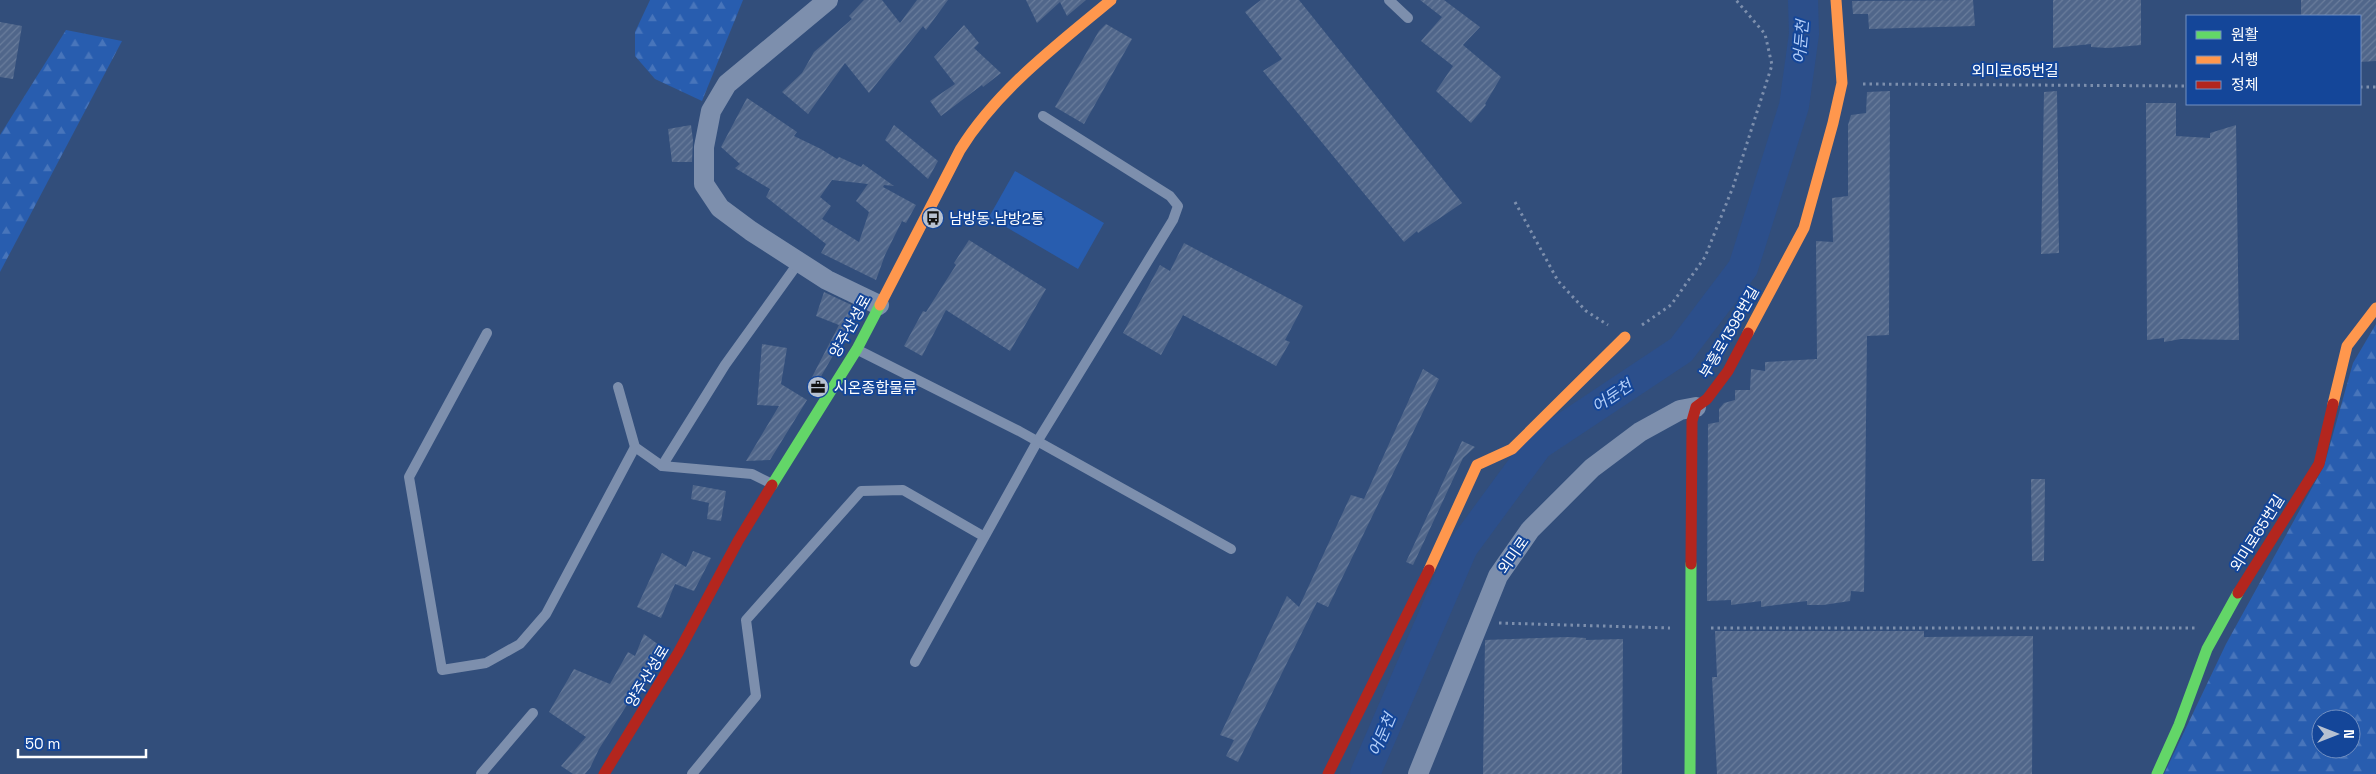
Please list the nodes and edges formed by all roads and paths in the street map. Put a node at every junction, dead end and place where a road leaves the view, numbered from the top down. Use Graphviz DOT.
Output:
graph roads {
  1 [pos="828,0"];
  2 [pos="1111,0"];
  3 [pos="1389,0"];
  4 [pos="1736,0"];
  5 [pos="1836,0"];
  6 [pos="1408,18"];
  7 [pos="1842,83"];
  8 [pos="2186,86"];
  9 [pos="2361,87"];
  10 [pos="2376,87"];
  11 [pos="1043,116"];
  12 [pos="1515,202"];
  13 [pos="799,262"];
  14 [pos="879,305"];
  15 [pos="2376,308"];
  16 [pos="487,333"];
  17 [pos="1625,337"];
  18 [pos="857,349"];
  19 [pos="618,387"];
  20 [pos="1696,407"];
  21 [pos="1037,442"];
  22 [pos="635,447"];
  23 [pos="662,466"];
  24 [pos="772,484"];
  25 [pos="983,536"];
  26 [pos="1231,549"];
  27 [pos="1480,622"];
  28 [pos="1690,628"];
  29 [pos="2218,628"];
  30 [pos="914,662"];
  31 [pos="533,713"];
  32 [pos="481,774"];
  33 [pos="604,774"];
  34 [pos="692,774"];
  35 [pos="1328,774"];
  36 [pos="1418,774"];
  37 [pos="1690,774"];
  38 [pos="2157,774"];
  1 -- 13 [label="street"];
  2 -- 14 [label="street, 양주산성로"];
  3 -- 6 [label="lane"];
  4 -- 17 [label="path"];
  5 -- 7 [label="street, 부흥로1398번길"];
  7 -- 8 [label="path, 외미로65번길"];
  7 -- 20 [label="street, 부흥로1398번길"];
  9 -- 10 [label="path"];
  11 -- 21 [label="lane"];
  12 -- 17 [label="path"];
  13 -- 14 [label="street"];
  13 -- 23 [label="lane"];
  14 -- 18 [label="street, 양주산성로"];
  15 -- 29 [label="street, 외미로65번길"];
  16 -- 22 [label="lane"];
  17 -- 35 [label="street"];
  18 -- 21 [label="lane"];
  18 -- 24 [label="street, 양주산성로"];
  19 -- 22 [label="lane"];
  20 -- 27 [label="street, 외미로"];
  20 -- 28 [label="street"];
  21 -- 25 [label="lane"];
  21 -- 26 [label="lane"];
  22 -- 23 [label="lane"];
  23 -- 24 [label="lane"];
  24 -- 33 [label="street, 양주산성로"];
  25 -- 30 [label="lane"];
  25 -- 34 [label="lane"];
  27 -- 28 [label="path"];
  27 -- 36 [label="street, 외미로"];
  28 -- 29 [label="path"];
  28 -- 37 [label="street"];
  29 -- 38 [label="street, 외미로65번길"];
  31 -- 32 [label="lane"];
}
